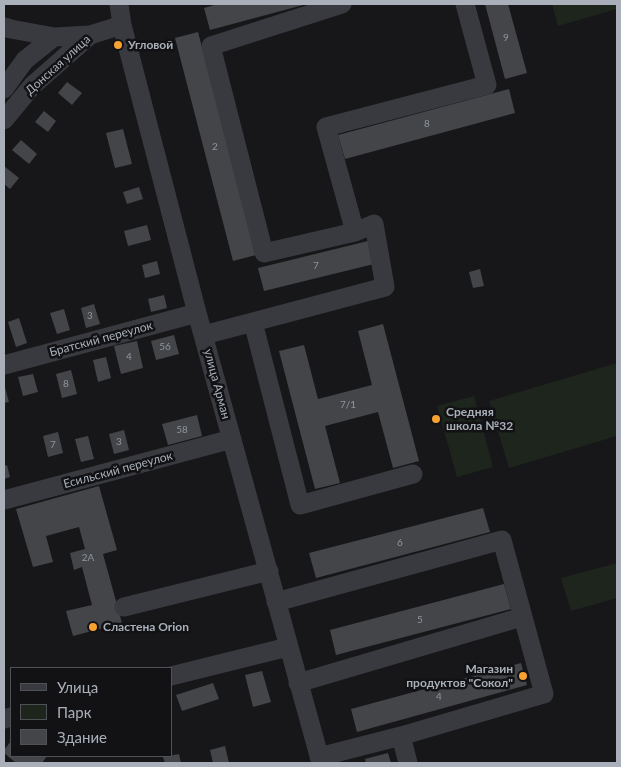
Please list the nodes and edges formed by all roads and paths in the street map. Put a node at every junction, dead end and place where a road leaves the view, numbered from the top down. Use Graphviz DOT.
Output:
graph roads {
  1 [pos="118,4"];
  2 [pos="342,4"];
  3 [pos="465,4"];
  4 [pos="122,25"];
  5 [pos="4,27"];
  6 [pos="90,35"];
  7 [pos="54,37"];
  8 [pos="4,89"];
  9 [pos="4,120"];
  10 [pos="355,232"];
  11 [pos="198,313"];
  12 [pos="253,322"];
  13 [pos="204,335"];
  14 [pos="4,366"];
  15 [pos="232,439"];
  16 [pos="413,474"];
  17 [pos="4,500"];
  18 [pos="269,570"];
  19 [pos="276,602"];
  20 [pos="124,607"];
  21 [pos="522,617"];
  22 [pos="288,647"];
  23 [pos="172,676"];
  24 [pos="298,683"];
  25 [pos="401,736"];
  26 [pos="320,760"];
  27 [pos="408,763"];
  1 -- 4 [label="street, улица Арман"];
  2 -- 10 [label="street"];
  3 -- 10 [label="street"];
  4 -- 6 [label="street, Донская улица"];
  4 -- 11 [label="street, улица Арман"];
  5 -- 7 [label="street"];
  6 -- 7 [label="street"];
  6 -- 9 [label="street, Донская улица"];
  7 -- 8 [label="street"];
  10 -- 12 [label="street"];
  11 -- 13 [label="street, улица Арман"];
  11 -- 14 [label="street, Братский переулок"];
  12 -- 13 [label="street"];
  12 -- 16 [label="street"];
  13 -- 15 [label="street, улица Арман"];
  15 -- 17 [label="street, Есильский переулок"];
  15 -- 18 [label="street, улица Арман"];
  18 -- 19 [label="street, улица Арман"];
  18 -- 20 [label="street"];
  19 -- 21 [label="street"];
  19 -- 22 [label="street, улица Арман"];
  21 -- 24 [label="street"];
  21 -- 25 [label="street"];
  22 -- 23 [label="street"];
  22 -- 24 [label="street, улица Арман"];
  24 -- 26 [label="street, улица Арман"];
  25 -- 26 [label="street"];
  25 -- 27 [label="street"];
}
